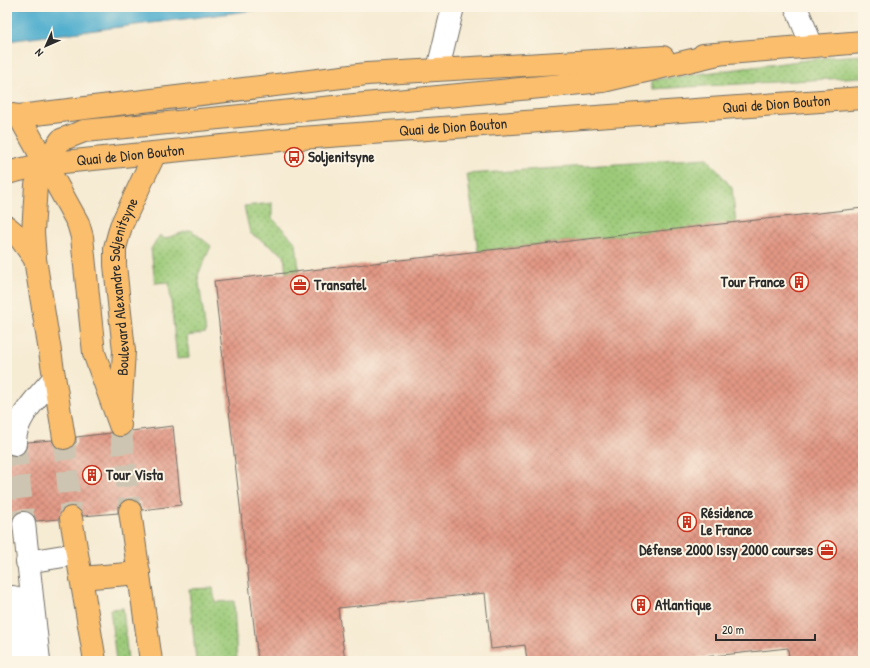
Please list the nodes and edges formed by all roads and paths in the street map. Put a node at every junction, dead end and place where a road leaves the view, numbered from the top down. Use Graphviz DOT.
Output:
graph roads {
  1 [pos="453,7"];
  2 [pos="796,7"];
  3 [pos="863,42"];
  4 [pos="812,46"];
  5 [pos="718,54"];
  6 [pos="438,69"];
  7 [pos="863,98"];
  8 [pos="11,117"];
  9 [pos="155,153"];
  10 [pos="44,164"];
  11 [pos="7,173"];
  12 [pos="7,227"];
  13 [pos="35,259"];
  14 [pos="54,378"];
  15 [pos="64,438"];
  16 [pos="15,444"];
  17 [pos="130,511"];
  18 [pos="71,518"];
  19 [pos="24,523"];
  20 [pos="76,554"];
  21 [pos="27,562"];
  22 [pos="139,573"];
  23 [pos="81,578"];
  24 [pos="13,597"];
  25 [pos="20,661"];
  26 [pos="39,661"];
  27 [pos="95,661"];
  28 [pos="151,661"];
  1 -- 6 [label="lane"];
  2 -- 4 [label="lane"];
  3 -- 4 [label="main road, Quai de Dion Bouton"];
  4 -- 5 [label="main road, Quai de Dion Bouton"];
  5 -- 6 [label="main road, Quai de Dion Bouton"];
  5 -- 10 [label="main road, Quai de Dion Bouton"];
  6 -- 8 [label="main road, Quai de Dion Bouton"];
  7 -- 9 [label="main road, Quai de Dion Bouton"];
  8 -- 10 [label="main road, Boulevard Alexandre Soljenitsyne"];
  9 -- 10 [label="main road, Quai de Dion Bouton"];
  9 -- 10 [label="main road, Boulevard Alexandre Soljenitsyne"];
  10 -- 11 [label="main road, Quai de Dion Bouton"];
  10 -- 13 [label="main road"];
  12 -- 13 [label="main road"];
  13 -- 14 [label="main road"];
  14 -- 15 [label="main road"];
  14 -- 16 [label="lane"];
  17 -- 22 [label="main road"];
  18 -- 20 [label="main road"];
  19 -- 21 [label="lane"];
  20 -- 21 [label="lane"];
  20 -- 23 [label="main road"];
  21 -- 26 [label="lane"];
  22 -- 23 [label="main road"];
  22 -- 28 [label="main road"];
  23 -- 27 [label="main road"];
  24 -- 25 [label="lane"];
}
